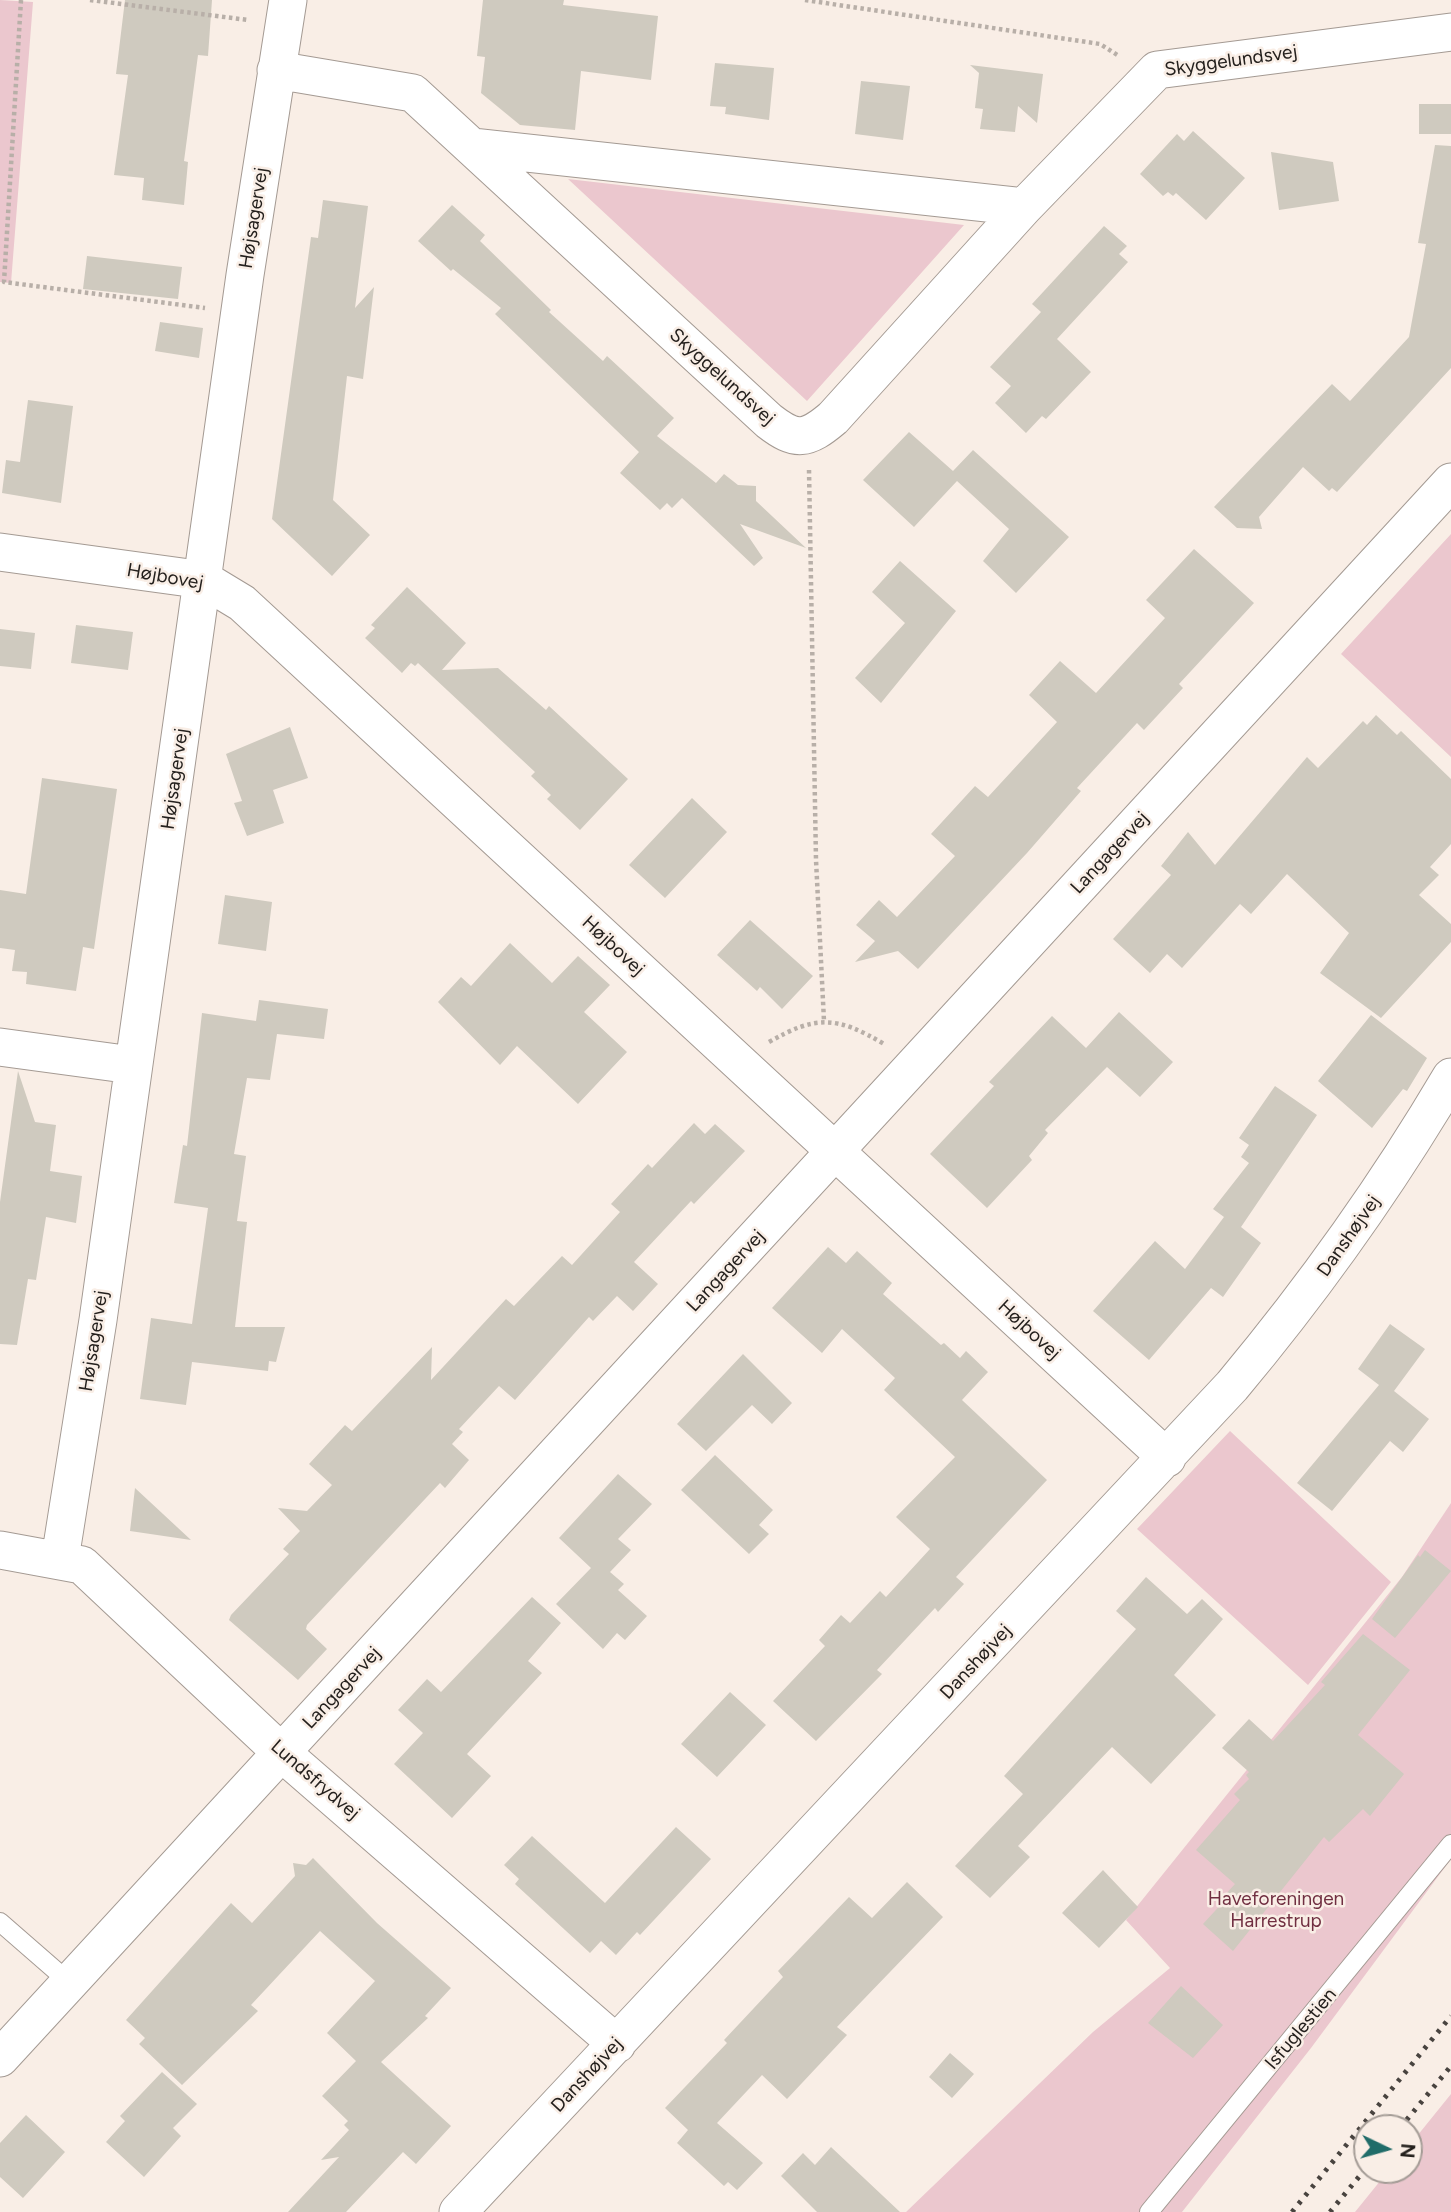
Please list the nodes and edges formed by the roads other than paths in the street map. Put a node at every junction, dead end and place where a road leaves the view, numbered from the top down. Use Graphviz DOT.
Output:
graph roads {
  1 [pos="286,13"];
  2 [pos="1451,32"];
  3 [pos="276,70"];
  4 [pos="472,147"];
  5 [pos="1024,207"];
  6 [pos="1451,482"];
  7 [pos="0,552"];
  8 [pos="204,580"];
  9 [pos="0,1047"];
  10 [pos="132,1065"];
  11 [pos="1451,1077"];
  12 [pos="835,1152"];
  13 [pos="1167,1458"];
  14 [pos="0,1550"];
  15 [pos="60,1559"];
  16 [pos="282,1753"];
  17 [pos="1451,1844"];
  18 [pos="0,1922"];
  19 [pos="70,1983"];
  20 [pos="617,2044"];
  21 [pos="0,2059"];
  22 [pos="458,2212"];
  23 [pos="1149,2212"];
  1 -- 3 [label="street, Højsagervej"];
  2 -- 5 [label="street, Skyggelundsvej"];
  3 -- 4 [label="street, Skyggelundsvej"];
  3 -- 8 [label="street, Højsagervej"];
  4 -- 5 [label="street"];
  4 -- 5 [label="street, Skyggelundsvej"];
  6 -- 12 [label="street, Langagervej"];
  7 -- 8 [label="street, Højbovej"];
  8 -- 10 [label="street, Højsagervej"];
  8 -- 12 [label="street, Højbovej"];
  9 -- 10 [label="street"];
  10 -- 15 [label="street, Højsagervej"];
  11 -- 13 [label="street, Danshøjvej"];
  12 -- 13 [label="street, Højbovej"];
  12 -- 16 [label="street, Langagervej"];
  13 -- 20 [label="street, Danshøjvej"];
  14 -- 15 [label="street, Lundsfrydvej"];
  15 -- 16 [label="street, Lundsfrydvej"];
  16 -- 19 [label="street, Langagervej"];
  16 -- 20 [label="street, Lundsfrydvej"];
  17 -- 23 [label="lane, Isfuglestien"];
  18 -- 19 [label="lane"];
  19 -- 21 [label="street, Langagervej"];
  20 -- 22 [label="street, Danshøjvej"];
}
